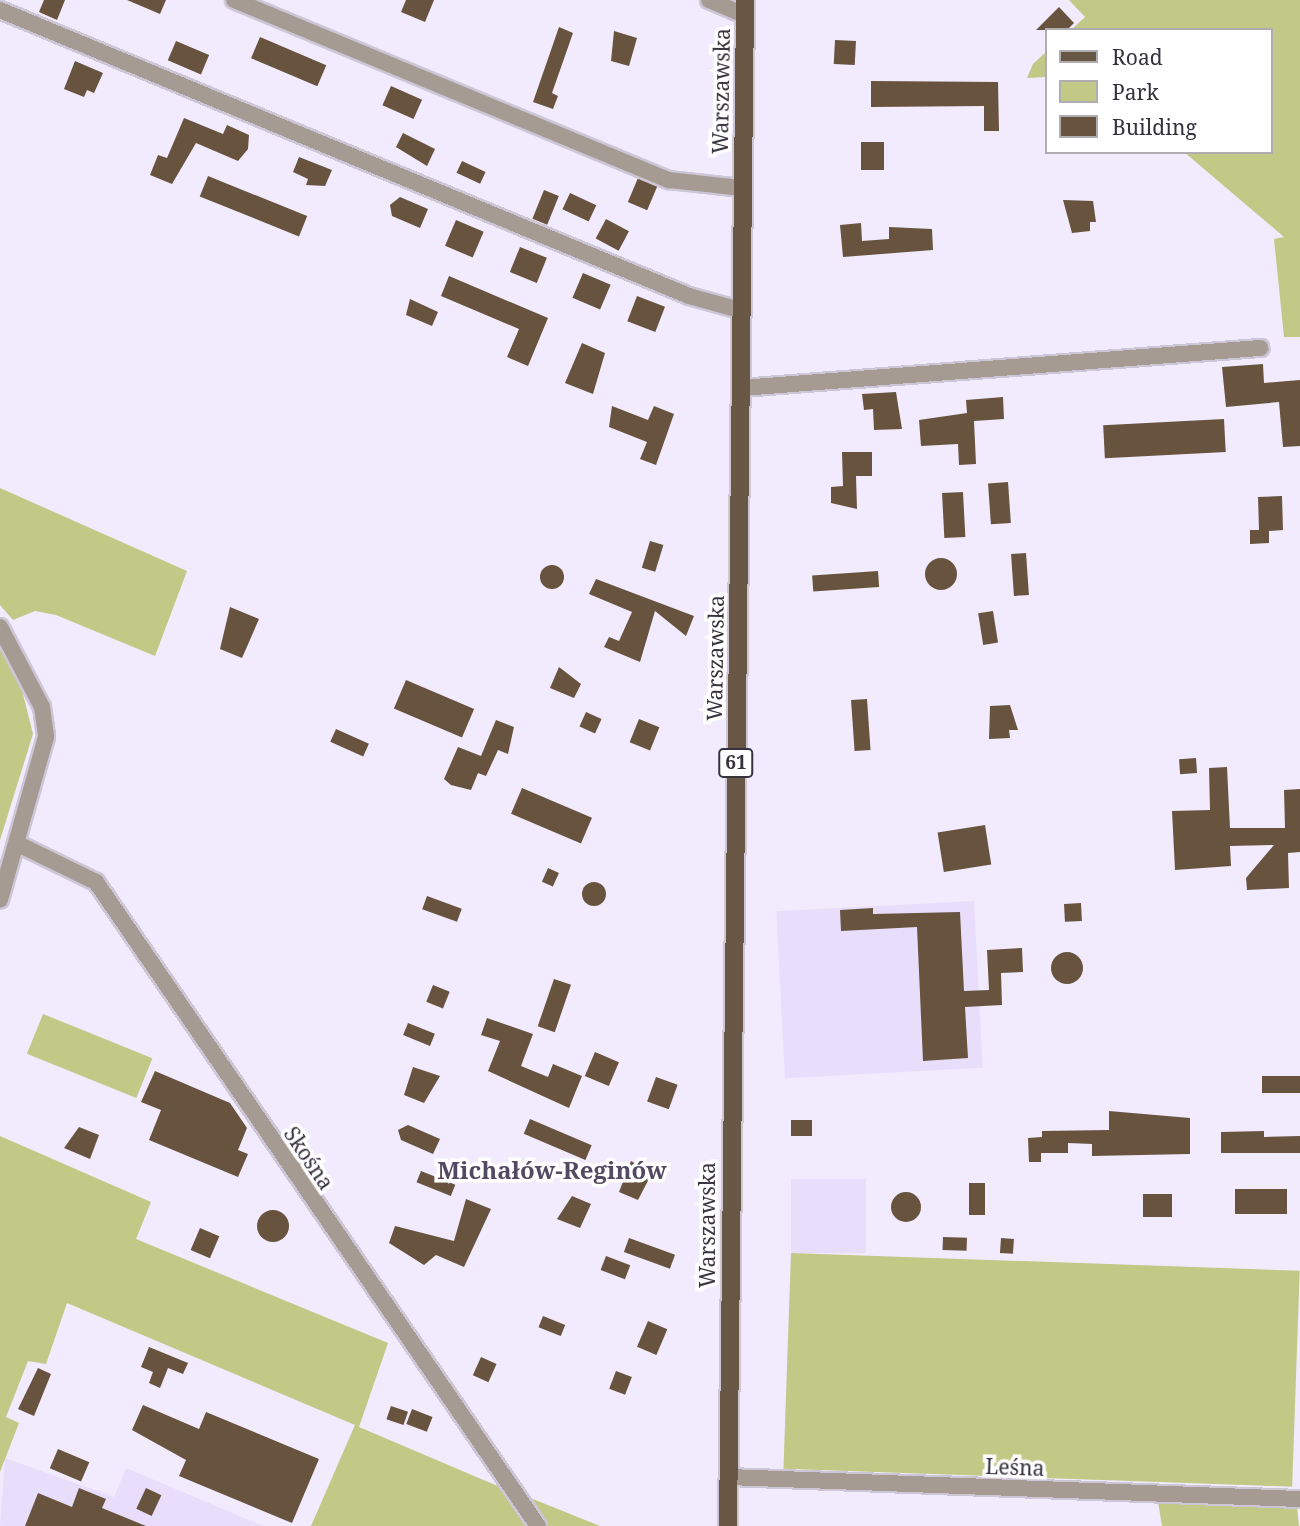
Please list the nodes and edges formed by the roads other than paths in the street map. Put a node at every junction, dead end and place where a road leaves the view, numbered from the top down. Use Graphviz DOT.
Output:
graph roads {
  1 [pos="234,0"];
  2 [pos="709,0"];
  3 [pos="745,8"];
  4 [pos="0,10"];
  5 [pos="742,188"];
  6 [pos="740,310"];
  7 [pos="1260,348"];
  8 [pos="741,388"];
  9 [pos="0,626"];
  10 [pos="20,845"];
  11 [pos="0,900"];
  12 [pos="729,1478"];
  13 [pos="1300,1499"];
  14 [pos="538,1526"];
  15 [pos="728,1526"];
  1 -- 5 [label="street"];
  2 -- 3 [label="street"];
  3 -- 5 [label="main road, Warszawska / 61"];
  4 -- 6 [label="street"];
  5 -- 6 [label="main road, Warszawska / 61"];
  6 -- 8 [label="main road, Warszawska / 61"];
  7 -- 8 [label="street"];
  8 -- 12 [label="main road, Warszawska / 61"];
  9 -- 10 [label="street"];
  10 -- 11 [label="street"];
  10 -- 14 [label="street, Skośna"];
  12 -- 13 [label="street, Leśna"];
  12 -- 15 [label="main road, Warszawska / 61"];
}
